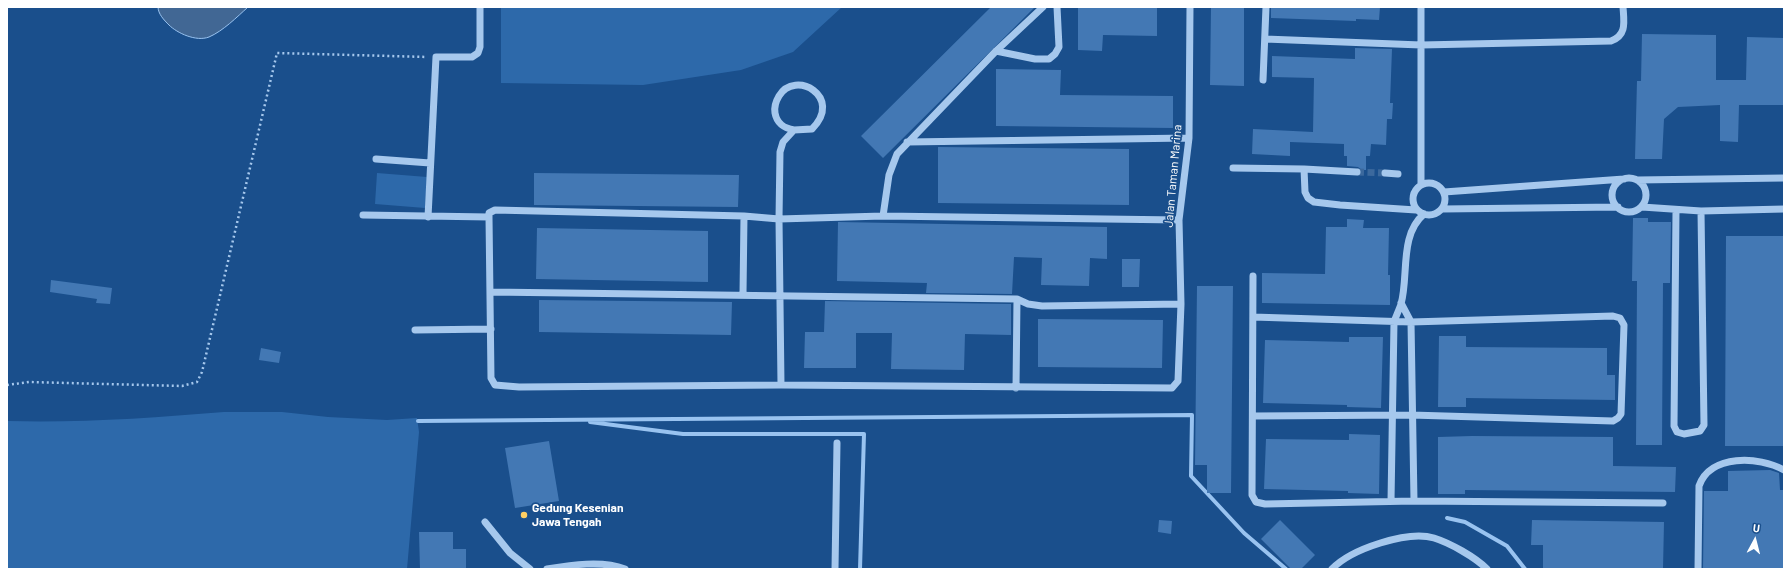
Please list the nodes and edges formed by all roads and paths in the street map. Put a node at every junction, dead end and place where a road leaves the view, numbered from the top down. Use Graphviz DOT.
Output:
graph roads {
  1 [pos="480,7"];
  2 [pos="1043,7"];
  3 [pos="1057,7"];
  4 [pos="1190,7"];
  5 [pos="1266,7"];
  6 [pos="1421,7"];
  7 [pos="1624,7"];
  8 [pos="1265,39"];
  9 [pos="1421,45"];
  10 [pos="996,51"];
  11 [pos="436,57"];
  12 [pos="1263,80"];
  13 [pos="794,130"];
  14 [pos="1189,138"];
  15 [pos="907,142"];
  16 [pos="376,159"];
  17 [pos="430,163"];
  18 [pos="1233,168"];
  19 [pos="1304,169"];
  20 [pos="1357,172"];
  21 [pos="1385,173"];
  22 [pos="1398,174"];
  23 [pos="1784,178"];
  24 [pos="1624,179"];
  25 [pos="1637,180"];
  26 [pos="1422,184"];
  27 [pos="1444,192"];
  28 [pos="1618,207"];
  29 [pos="1642,207"];
  30 [pos="1442,209"];
  31 [pos="1784,209"];
  32 [pos="1416,210"];
  33 [pos="1676,211"];
  34 [pos="1701,211"];
  35 [pos="1424,214"];
  36 [pos="363,215"];
  37 [pos="744,216"];
  38 [pos="883,216"];
  39 [pos="428,217"];
  40 [pos="489,217"];
  41 [pos="779,219"];
  42 [pos="1179,220"];
  43 [pos="1253,276"];
  44 [pos="491,292"];
  45 [pos="742,294"];
  46 [pos="781,295"];
  47 [pos="1017,299"];
  48 [pos="1401,303"];
  49 [pos="1181,304"];
  50 [pos="1253,318"];
  51 [pos="1394,322"];
  52 [pos="1411,322"];
  53 [pos="491,329"];
  54 [pos="416,330"];
  55 [pos="7,385"];
  56 [pos="781,385"];
  57 [pos="1016,388"];
  58 [pos="1392,415"];
  59 [pos="1412,415"];
  60 [pos="1253,416"];
  61 [pos="837,443"];
  62 [pos="1784,470"];
  63 [pos="1391,501"];
  64 [pos="1414,501"];
  65 [pos="1664,503"];
  66 [pos="485,522"];
  67 [pos="530,569"];
  68 [pos="547,569"];
  69 [pos="625,569"];
  70 [pos="835,569"];
  71 [pos="1332,569"];
  72 [pos="1487,569"];
  73 [pos="1698,569"];
  1 -- 11 [label="street"];
  2 -- 10 [label="street"];
  3 -- 10 [label="street"];
  4 -- 14 [label="street, Jalan Taman Marina"];
  5 -- 8 [label="street"];
  6 -- 9 [label="street"];
  7 -- 9 [label="street"];
  8 -- 9 [label="street"];
  8 -- 12 [label="street"];
  9 -- 26 [label="street"];
  10 -- 15 [label="street"];
  11 -- 17 [label="street"];
  11 -- 55 [label="path"];
  13 -- 13 [label="street"];
  13 -- 41 [label="street"];
  14 -- 15 [label="street"];
  14 -- 42 [label="street, Jalan Taman Marina"];
  15 -- 38 [label="street"];
  16 -- 17 [label="street"];
  17 -- 39 [label="street"];
  18 -- 19 [label="street"];
  19 -- 20 [label="street"];
  19 -- 32 [label="street"];
  21 -- 22 [label="street"];
  23 -- 25 [label="street"];
  24 -- 25 [label="street"];
  24 -- 27 [label="street"];
  24 -- 28 [label="street"];
  25 -- 29 [label="street"];
  26 -- 27 [label="street"];
  26 -- 32 [label="street"];
  27 -- 30 [label="street"];
  28 -- 29 [label="street"];
  28 -- 30 [label="street"];
  29 -- 33 [label="street"];
  30 -- 35 [label="street"];
  31 -- 34 [label="street"];
  32 -- 35 [label="street"];
  33 -- 34 [label="street"];
  33 -- 34 [label="street"];
  35 -- 48 [label="street"];
  36 -- 39 [label="street"];
  37 -- 40 [label="street"];
  37 -- 41 [label="street"];
  37 -- 45 [label="street"];
  38 -- 41 [label="street"];
  38 -- 42 [label="street"];
  39 -- 40 [label="street"];
  40 -- 44 [label="street"];
  41 -- 46 [label="street"];
  42 -- 49 [label="street, Jalan Taman Marina"];
  43 -- 50 [label="street"];
  44 -- 45 [label="street"];
  44 -- 53 [label="street"];
  45 -- 46 [label="street"];
  46 -- 47 [label="street"];
  46 -- 56 [label="street"];
  47 -- 49 [label="street"];
  47 -- 57 [label="street"];
  48 -- 51 [label="street"];
  48 -- 52 [label="street"];
  49 -- 57 [label="street, Jalan Taman Marina"];
  50 -- 51 [label="street"];
  50 -- 60 [label="street"];
  51 -- 52 [label="street"];
  51 -- 58 [label="street"];
  52 -- 59 [label="street"];
  52 -- 59 [label="street"];
  53 -- 54 [label="street"];
  53 -- 56 [label="street"];
  56 -- 57 [label="street"];
  58 -- 59 [label="street"];
  58 -- 60 [label="street"];
  58 -- 63 [label="street"];
  59 -- 64 [label="street"];
  60 -- 63 [label="street"];
  61 -- 70 [label="street"];
  62 -- 73 [label="street"];
  63 -- 64 [label="street"];
  64 -- 65 [label="street"];
  66 -- 67 [label="street"];
  68 -- 69 [label="street"];
  71 -- 72 [label="street"];
}
